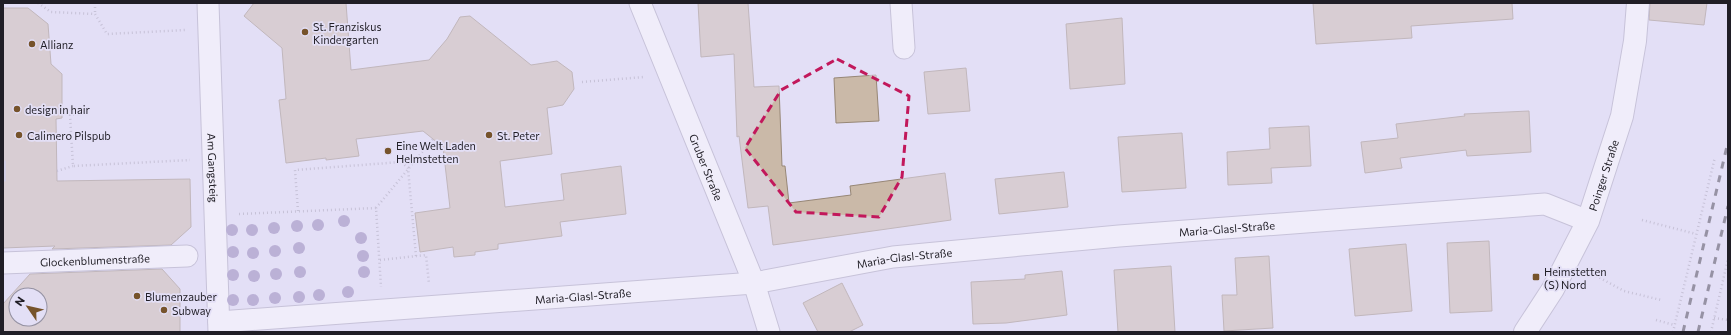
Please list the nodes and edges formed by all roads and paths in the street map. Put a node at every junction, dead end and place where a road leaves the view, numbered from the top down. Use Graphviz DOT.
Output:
graph roads {
  1 [pos="38,3"];
  2 [pos="95,3"];
  3 [pos="208,3"];
  4 [pos="640,3"];
  5 [pos="901,3"];
  6 [pos="1638,3"];
  7 [pos="95,14"];
  8 [pos="208,29"];
  9 [pos="904,48"];
  10 [pos="671,75"];
  11 [pos="582,82"];
  12 [pos="78,114"];
  13 [pos="433,139"];
  14 [pos="1715,156"];
  15 [pos="212,158"];
  16 [pos="72,166"];
  17 [pos="408,168"];
  18 [pos="57,171"];
  19 [pos="376,208"];
  20 [pos="298,211"];
  21 [pos="214,215"];
  22 [pos="1642,220"];
  23 [pos="1588,222"];
  24 [pos="1696,234"];
  25 [pos="187,256"];
  26 [pos="416,256"];
  27 [pos="1728,258"];
  28 [pos="380,260"];
  29 [pos="1568,261"];
  30 [pos="3,263"];
  31 [pos="754,283"];
  32 [pos="1661,300"];
  33 [pos="431,306"];
  34 [pos="383,310"];
  35 [pos="1714,318"];
  36 [pos="1656,320"];
  37 [pos="1728,320"];
  38 [pos="1674,325"];
  39 [pos="219,327"];
  40 [pos="769,332"];
  41 [pos="1525,332"];
  42 [pos="1673,332"];
  43 [pos="1711,332"];
  1 -- 7 [label="path"];
  2 -- 7 [label="path"];
  3 -- 8 [label="street, Am Gangsteig"];
  4 -- 10 [label="street, Gruber Straße"];
  5 -- 9 [label="street"];
  6 -- 23 [label="street, Poinger Straße"];
  7 -- 8 [label="path"];
  8 -- 15 [label="street, Am Gangsteig"];
  10 -- 11 [label="path"];
  10 -- 31 [label="street, Gruber Straße"];
  12 -- 16 [label="path"];
  13 -- 17 [label="path"];
  14 -- 24 [label="path"];
  15 -- 16 [label="path"];
  15 -- 21 [label="street, Am Gangsteig"];
  16 -- 18 [label="path"];
  17 -- 19 [label="path"];
  17 -- 20 [label="path"];
  17 -- 26 [label="path"];
  19 -- 20 [label="path"];
  19 -- 28 [label="path"];
  20 -- 21 [label="path"];
  21 -- 39 [label="street, Am Gangsteig"];
  22 -- 24 [label="path"];
  23 -- 29 [label="street, Poinger Straße"];
  23 -- 31 [label="street, Maria-Glasl-Straße"];
  24 -- 38 [label="path"];
  25 -- 30 [label="street, Glockenblumenstraße"];
  26 -- 28 [label="path"];
  26 -- 33 [label="path"];
  27 -- 35 [label="path"];
  28 -- 34 [label="path"];
  29 -- 32 [label="path"];
  29 -- 41 [label="street, Poinger Straße"];
  31 -- 33 [label="street, Maria-Glasl-Straße"];
  31 -- 40 [label="street, Gruber Straße"];
  33 -- 34 [label="street, Maria-Glasl-Straße"];
  34 -- 39 [label="street, Maria-Glasl-Straße"];
  35 -- 37 [label="path"];
  35 -- 43 [label="path"];
  36 -- 38 [label="path"];
  38 -- 42 [label="path"];
}
